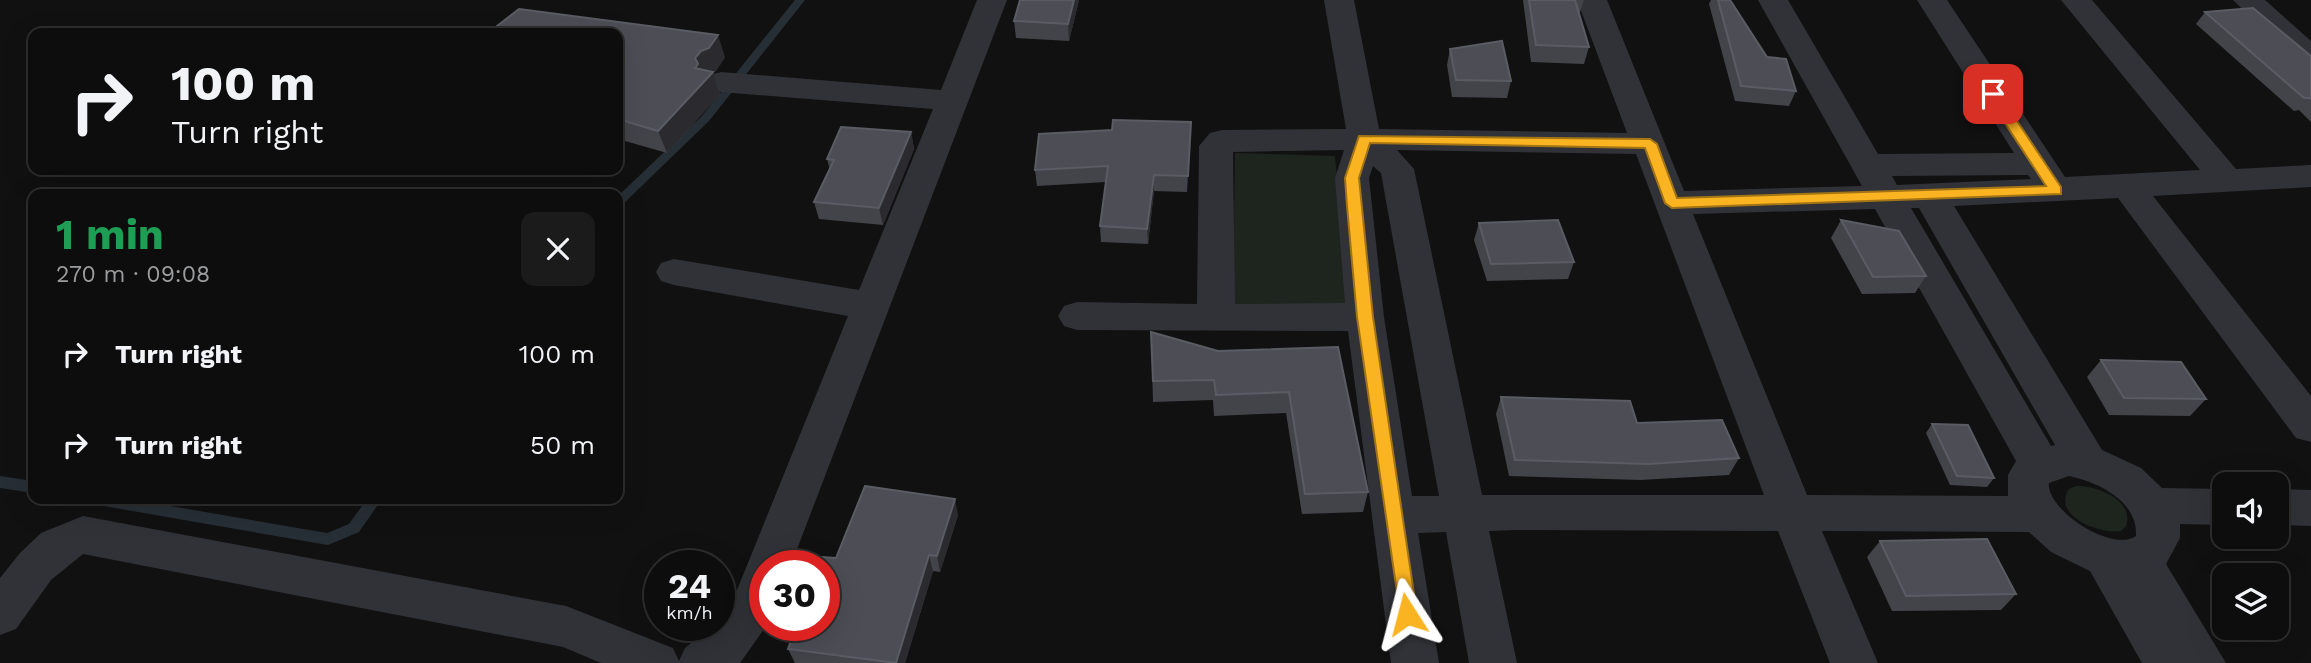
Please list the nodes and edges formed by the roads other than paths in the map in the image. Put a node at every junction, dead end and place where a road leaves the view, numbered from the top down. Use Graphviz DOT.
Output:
graph roads {
  1 [pos="992,0"];
  2 [pos="1339,0"];
  3 [pos="1592,0"];
  4 [pos="1773,0"];
  5 [pos="1932,0"];
  6 [pos="2076,0"];
  7 [pos="2248,0"];
  8 [pos="2311,57"];
  9 [pos="736,83"];
  10 [pos="953,101"];
  11 [pos="1364,139"];
  12 [pos="1650,144"];
  13 [pos="1867,165"];
  14 [pos="2311,176"];
  15 [pos="2047,178"];
  16 [pos="2228,181"];
  17 [pos="2128,187"];
  18 [pos="1930,196"];
  19 [pos="1886,197"];
  20 [pos="1672,203"];
  21 [pos="674,272"];
  22 [pos="869,306"];
  23 [pos="1077,316"];
  24 [pos="1365,317"];
  25 [pos="1216,318"];
  26 [pos="2311,426"];
  27 [pos="2087,463"];
  28 [pos="2040,465"];
  29 [pos="2151,506"];
  30 [pos="2212,507"];
  31 [pos="2289,508"];
  32 [pos="2311,508"];
  33 [pos="1792,511"];
  34 [pos="1463,513"];
  35 [pos="2037,514"];
  36 [pos="1392,515"];
  37 [pos="775,550"];
  38 [pos="2122,558"];
  39 [pos="0,614"];
  40 [pos="749,617"];
  41 [pos="656,663"];
  42 [pos="702,663"];
  43 [pos="1415,663"];
  44 [pos="1493,663"];
  45 [pos="1854,663"];
  46 [pos="2168,663"];
  47 [pos="2202,663"];
  1 -- 10 [label="street"];
  2 -- 11 [label="street"];
  3 -- 12 [label="street"];
  4 -- 13 [label="street"];
  5 -- 15 [label="street"];
  6 -- 16 [label="street"];
  7 -- 8 [label="street"];
  9 -- 10 [label="street"];
  10 -- 22 [label="street"];
  11 -- 12 [label="street"];
  11 -- 24 [label="street"];
  11 -- 25 [label="street"];
  11 -- 34 [label="street"];
  12 -- 20 [label="street"];
  13 -- 15 [label="street"];
  13 -- 19 [label="street"];
  14 -- 16 [label="street"];
  15 -- 17 [label="street"];
  15 -- 18 [label="street"];
  16 -- 17 [label="street"];
  17 -- 26 [label="street"];
  18 -- 19 [label="street"];
  18 -- 27 [label="street"];
  19 -- 20 [label="street"];
  19 -- 28 [label="street"];
  20 -- 33 [label="street"];
  21 -- 22 [label="street"];
  22 -- 37 [label="street"];
  23 -- 25 [label="street"];
  24 -- 25 [label="street"];
  24 -- 36 [label="street"];
  27 -- 28 [label="street"];
  27 -- 29 [label="street"];
  28 -- 35 [label="street"];
  29 -- 30 [label="street"];
  29 -- 38 [label="street"];
  31 -- 32 [label="street"];
  33 -- 34 [label="street"];
  33 -- 35 [label="street"];
  33 -- 45 [label="street"];
  34 -- 36 [label="street"];
  34 -- 44 [label="street"];
  35 -- 38 [label="street"];
  36 -- 43 [label="street"];
  38 -- 46 [label="street"];
  38 -- 47 [label="street"];
  39 -- 41 [label="street"];
  40 -- 42 [label="street"];
}
